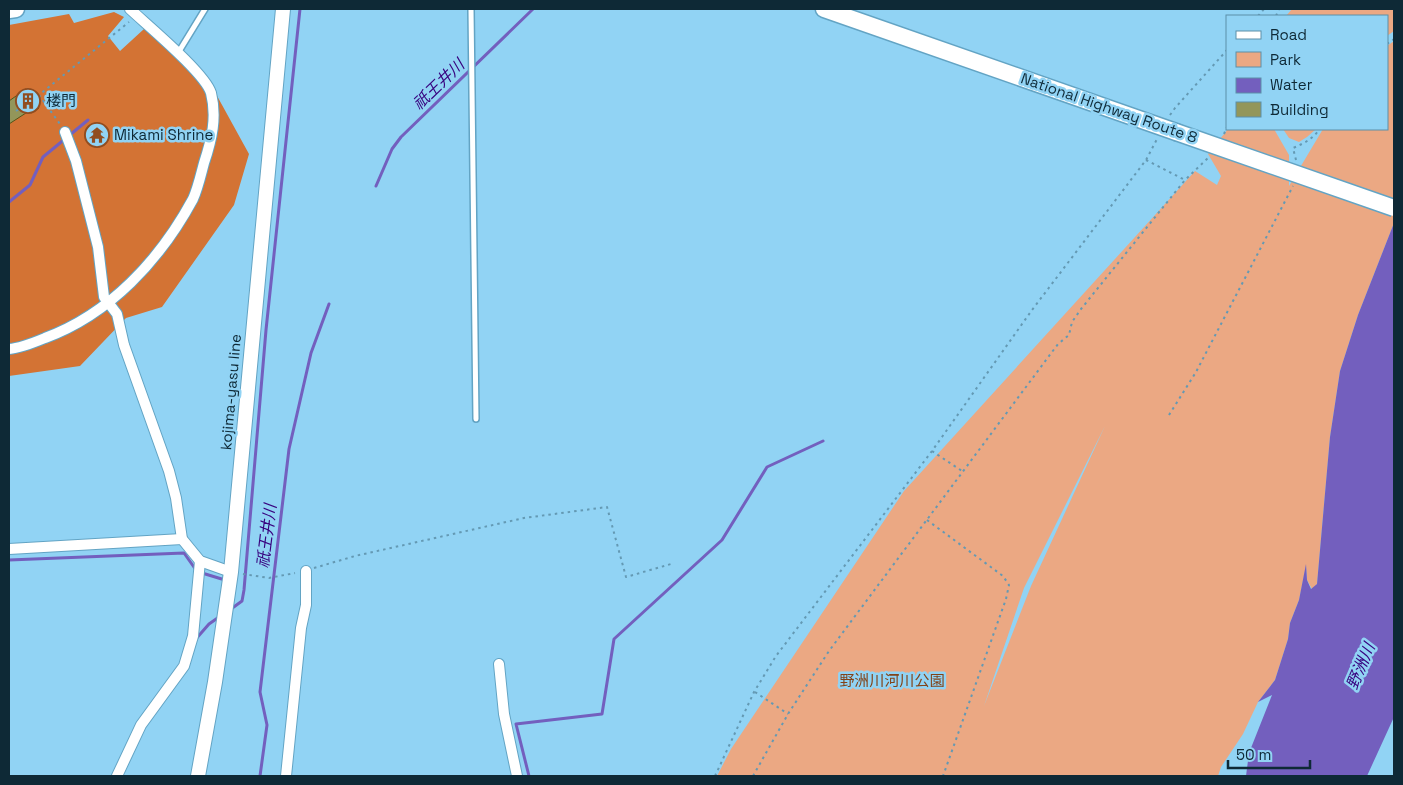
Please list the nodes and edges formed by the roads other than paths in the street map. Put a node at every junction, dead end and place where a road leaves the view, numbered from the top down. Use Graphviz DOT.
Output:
graph roads {
  1 [pos="16,9"];
  2 [pos="205,9"];
  3 [pos="283,9"];
  4 [pos="471,9"];
  5 [pos="824,9"];
  6 [pos="9,10"];
  7 [pos="133,12"];
  8 [pos="178,54"];
  9 [pos="66,132"];
  10 [pos="1394,208"];
  11 [pos="108,302"];
  12 [pos="9,349"];
  13 [pos="476,419"];
  14 [pos="182,539"];
  15 [pos="9,549"];
  16 [pos="200,561"];
  17 [pos="306,571"];
  18 [pos="231,572"];
  19 [pos="499,664"];
  20 [pos="117,776"];
  21 [pos="198,776"];
  22 [pos="286,776"];
  23 [pos="518,776"];
  1 -- 6 [label="highway"];
  2 -- 8 [label="lane"];
  3 -- 18 [label="main road, kojima-yasu line"];
  4 -- 13 [label="lane"];
  5 -- 10 [label="highway, National Highway Route 8, bridge"];
  7 -- 8 [label="street"];
  8 -- 11 [label="street"];
  9 -- 11 [label="street"];
  11 -- 12 [label="street"];
  11 -- 14 [label="street"];
  14 -- 15 [label="street"];
  14 -- 16 [label="street"];
  16 -- 18 [label="street"];
  16 -- 20 [label="street"];
  17 -- 22 [label="street"];
  18 -- 21 [label="main road, kojima-yasu line"];
  19 -- 23 [label="street"];
}
